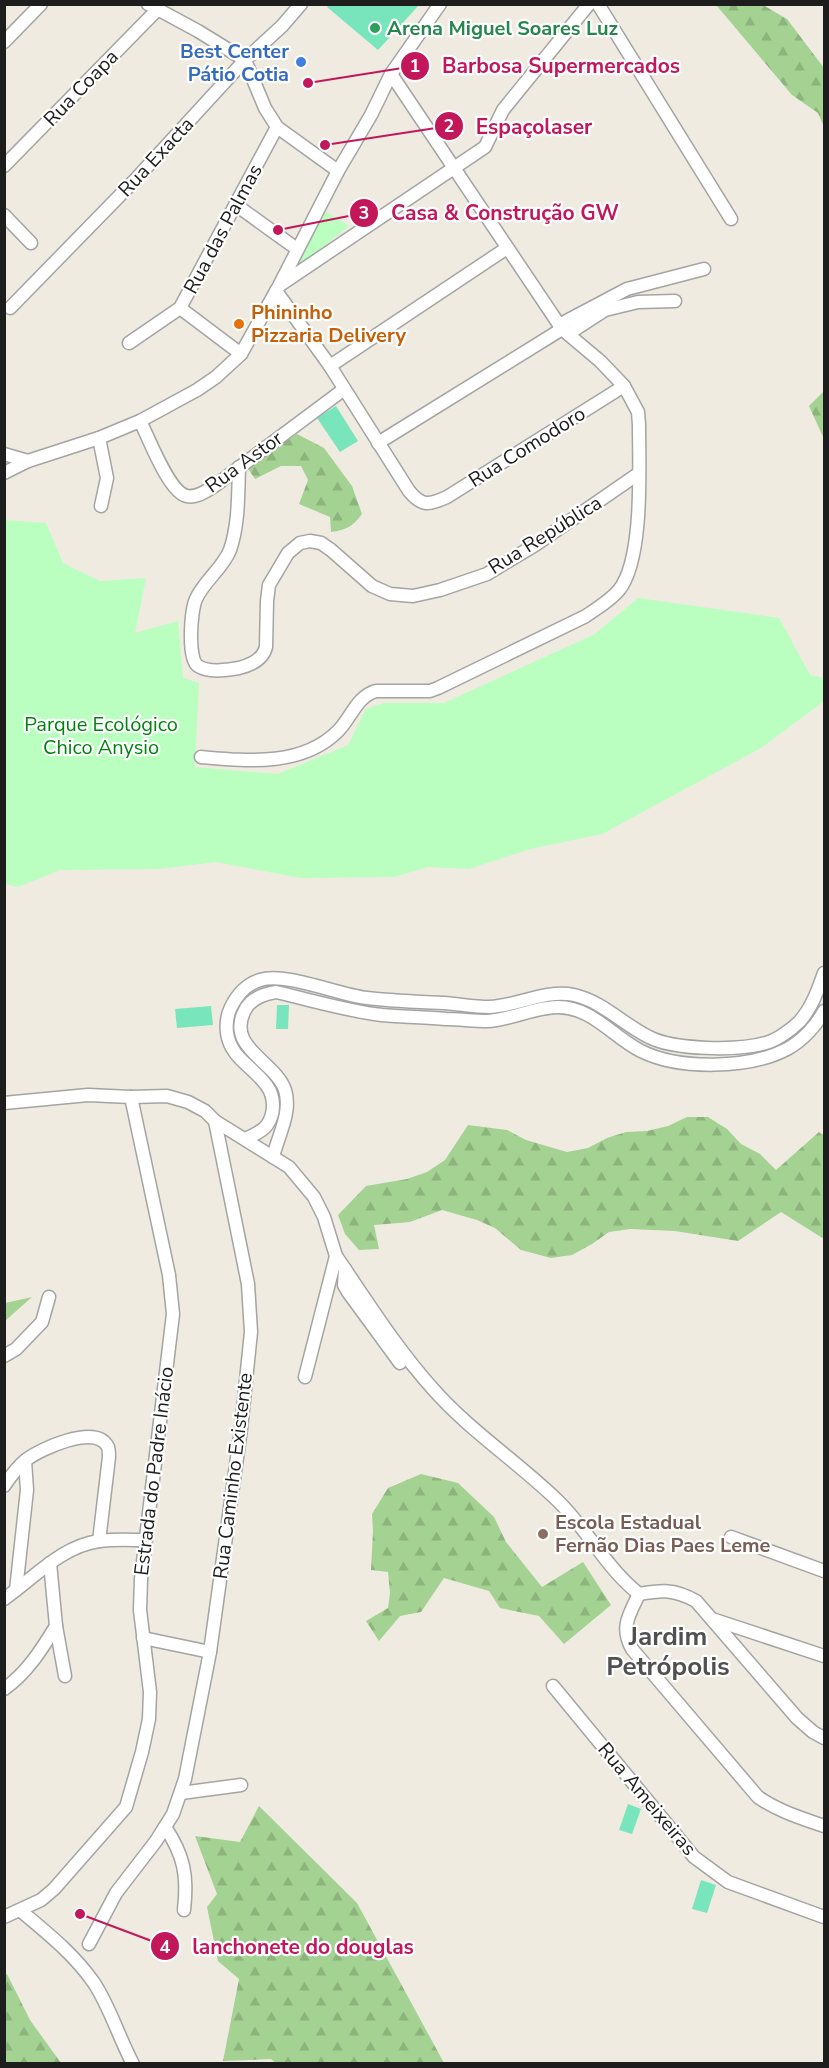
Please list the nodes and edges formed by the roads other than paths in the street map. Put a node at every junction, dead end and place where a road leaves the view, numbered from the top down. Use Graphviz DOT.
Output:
graph roads {
  1 [pos="41,4"];
  2 [pos="301,4"];
  3 [pos="440,4"];
  4 [pos="588,4"];
  5 [pos="598,4"];
  6 [pos="153,7"];
  7 [pos="4,42"];
  8 [pos="245,60"];
  9 [pos="391,74"];
  10 [pos="277,127"];
  11 [pos="4,166"];
  12 [pos="454,170"];
  13 [pos="338,171"];
  14 [pos="236,205"];
  15 [pos="4,215"];
  16 [pos="731,219"];
  17 [pos="31,243"];
  18 [pos="507,248"];
  19 [pos="297,249"];
  20 [pos="704,269"];
  21 [pos="278,289"];
  22 [pos="675,301"];
  23 [pos="9,308"];
  24 [pos="180,308"];
  25 [pos="563,329"];
  26 [pos="129,343"];
  27 [pos="241,354"];
  28 [pos="330,366"];
  29 [pos="624,386"];
  30 [pos="343,390"];
  31 [pos="140,421"];
  32 [pos="99,438"];
  33 [pos="378,443"];
  34 [pos="4,454"];
  35 [pos="28,461"];
  36 [pos="239,467"];
  37 [pos="4,473"];
  38 [pos="638,474"];
  39 [pos="101,506"];
  40 [pos="201,757"];
  41 [pos="825,973"];
  42 [pos="468,1005"];
  43 [pos="825,1011"];
  44 [pos="468,1020"];
  45 [pos="226,1027"];
  46 [pos="240,1027"];
  47 [pos="767,1043"];
  48 [pos="772,1056"];
  49 [pos="130,1097"];
  50 [pos="4,1104"];
  51 [pos="215,1121"];
  52 [pos="260,1132"];
  53 [pos="245,1139"];
  54 [pos="276,1142"];
  55 [pos="273,1157"];
  56 [pos="336,1256"];
  57 [pos="345,1269"];
  58 [pos="50,1297"];
  59 [pos="4,1356"];
  60 [pos="400,1363"];
  61 [pos="304,1377"];
  62 [pos="26,1461"];
  63 [pos="4,1486"];
  64 [pos="732,1537"];
  65 [pos="146,1540"];
  66 [pos="99,1541"];
  67 [pos="50,1563"];
  68 [pos="825,1571"];
  69 [pos="16,1590"];
  70 [pos="639,1594"];
  71 [pos="4,1599"];
  72 [pos="712,1619"];
  73 [pos="56,1626"];
  74 [pos="143,1638"];
  75 [pos="210,1652"];
  76 [pos="825,1656"];
  77 [pos="64,1676"];
  78 [pos="553,1686"];
  79 [pos="4,1689"];
  80 [pos="825,1738"];
  81 [pos="241,1785"];
  82 [pos="181,1792"];
  83 [pos="825,1826"];
  84 [pos="165,1827"];
  85 [pos="184,1910"];
  86 [pos="21,1911"];
  87 [pos="4,1917"];
  88 [pos="825,1917"];
  89 [pos="89,1944"];
  90 [pos="133,2064"];
  1 -- 7 [label="street"];
  2 -- 8 [label="street, Rua Exacta"];
  3 -- 9 [label="street"];
  4 -- 12 [label="street"];
  5 -- 16 [label="street"];
  6 -- 8 [label="street"];
  6 -- 11 [label="street, Rua Coapa"];
  8 -- 10 [label="street"];
  8 -- 23 [label="street, Rua Exacta"];
  9 -- 12 [label="street"];
  9 -- 13 [label="street"];
  10 -- 13 [label="street"];
  10 -- 14 [label="street, Rua das Palmas"];
  12 -- 18 [label="street"];
  12 -- 21 [label="street"];
  13 -- 19 [label="street"];
  14 -- 19 [label="street"];
  14 -- 24 [label="street, Rua das Palmas"];
  15 -- 17 [label="street"];
  18 -- 25 [label="street"];
  18 -- 28 [label="street"];
  19 -- 21 [label="street"];
  20 -- 25 [label="street"];
  21 -- 27 [label="street"];
  21 -- 28 [label="street"];
  22 -- 25 [label="street"];
  24 -- 26 [label="street, Rua das Palmas"];
  24 -- 27 [label="street"];
  25 -- 29 [label="street"];
  25 -- 33 [label="street"];
  27 -- 31 [label="street"];
  28 -- 30 [label="street"];
  29 -- 33 [label="street, Rua Comodoro"];
  29 -- 38 [label="street"];
  30 -- 33 [label="street"];
  30 -- 36 [label="street, Rua Astor"];
  31 -- 32 [label="street"];
  31 -- 36 [label="street, Rua Astor"];
  32 -- 35 [label="street"];
  32 -- 39 [label="street"];
  34 -- 35 [label="street"];
  35 -- 37 [label="street"];
  36 -- 38 [label="street, Rua República"];
  38 -- 40 [label="street"];
  41 -- 47 [label="street"];
  42 -- 44 [label="street"];
  42 -- 45 [label="street"];
  42 -- 47 [label="street"];
  43 -- 48 [label="street"];
  44 -- 46 [label="street"];
  44 -- 48 [label="street"];
  45 -- 46 [label="street"];
  45 -- 52 [label="street"];
  46 -- 54 [label="street"];
  47 -- 48 [label="street"];
  49 -- 50 [label="street"];
  49 -- 51 [label="street"];
  49 -- 65 [label="street, Estrada do Padre Inácio"];
  51 -- 53 [label="street"];
  51 -- 75 [label="street, Rua Caminho Existente"];
  52 -- 53 [label="street"];
  52 -- 54 [label="street"];
  53 -- 55 [label="street"];
  54 -- 55 [label="street"];
  55 -- 56 [label="street"];
  56 -- 57 [label="street"];
  56 -- 61 [label="street"];
  57 -- 60 [label="street"];
  57 -- 70 [label="street"];
  58 -- 59 [label="street"];
  62 -- 63 [label="street"];
  62 -- 66 [label="street"];
  62 -- 69 [label="street"];
  64 -- 68 [label="street"];
  65 -- 66 [label="street"];
  65 -- 74 [label="street, Estrada do Padre Inácio"];
  66 -- 67 [label="street"];
  67 -- 69 [label="street"];
  67 -- 73 [label="street"];
  69 -- 71 [label="street"];
  70 -- 72 [label="street"];
  70 -- 83 [label="street"];
  72 -- 76 [label="street"];
  72 -- 80 [label="street"];
  73 -- 77 [label="street"];
  73 -- 79 [label="street"];
  74 -- 75 [label="street"];
  74 -- 86 [label="street, Estrada do Padre Inácio"];
  75 -- 82 [label="street, Rua Caminho Existente"];
  78 -- 88 [label="street, Rua Ameixeiras"];
  81 -- 82 [label="street"];
  82 -- 84 [label="street, Rua Caminho Existente"];
  84 -- 85 [label="street"];
  84 -- 89 [label="street, Rua Caminho Existente"];
  86 -- 87 [label="street, Estrada do Padre Inácio"];
  86 -- 90 [label="street"];
}
